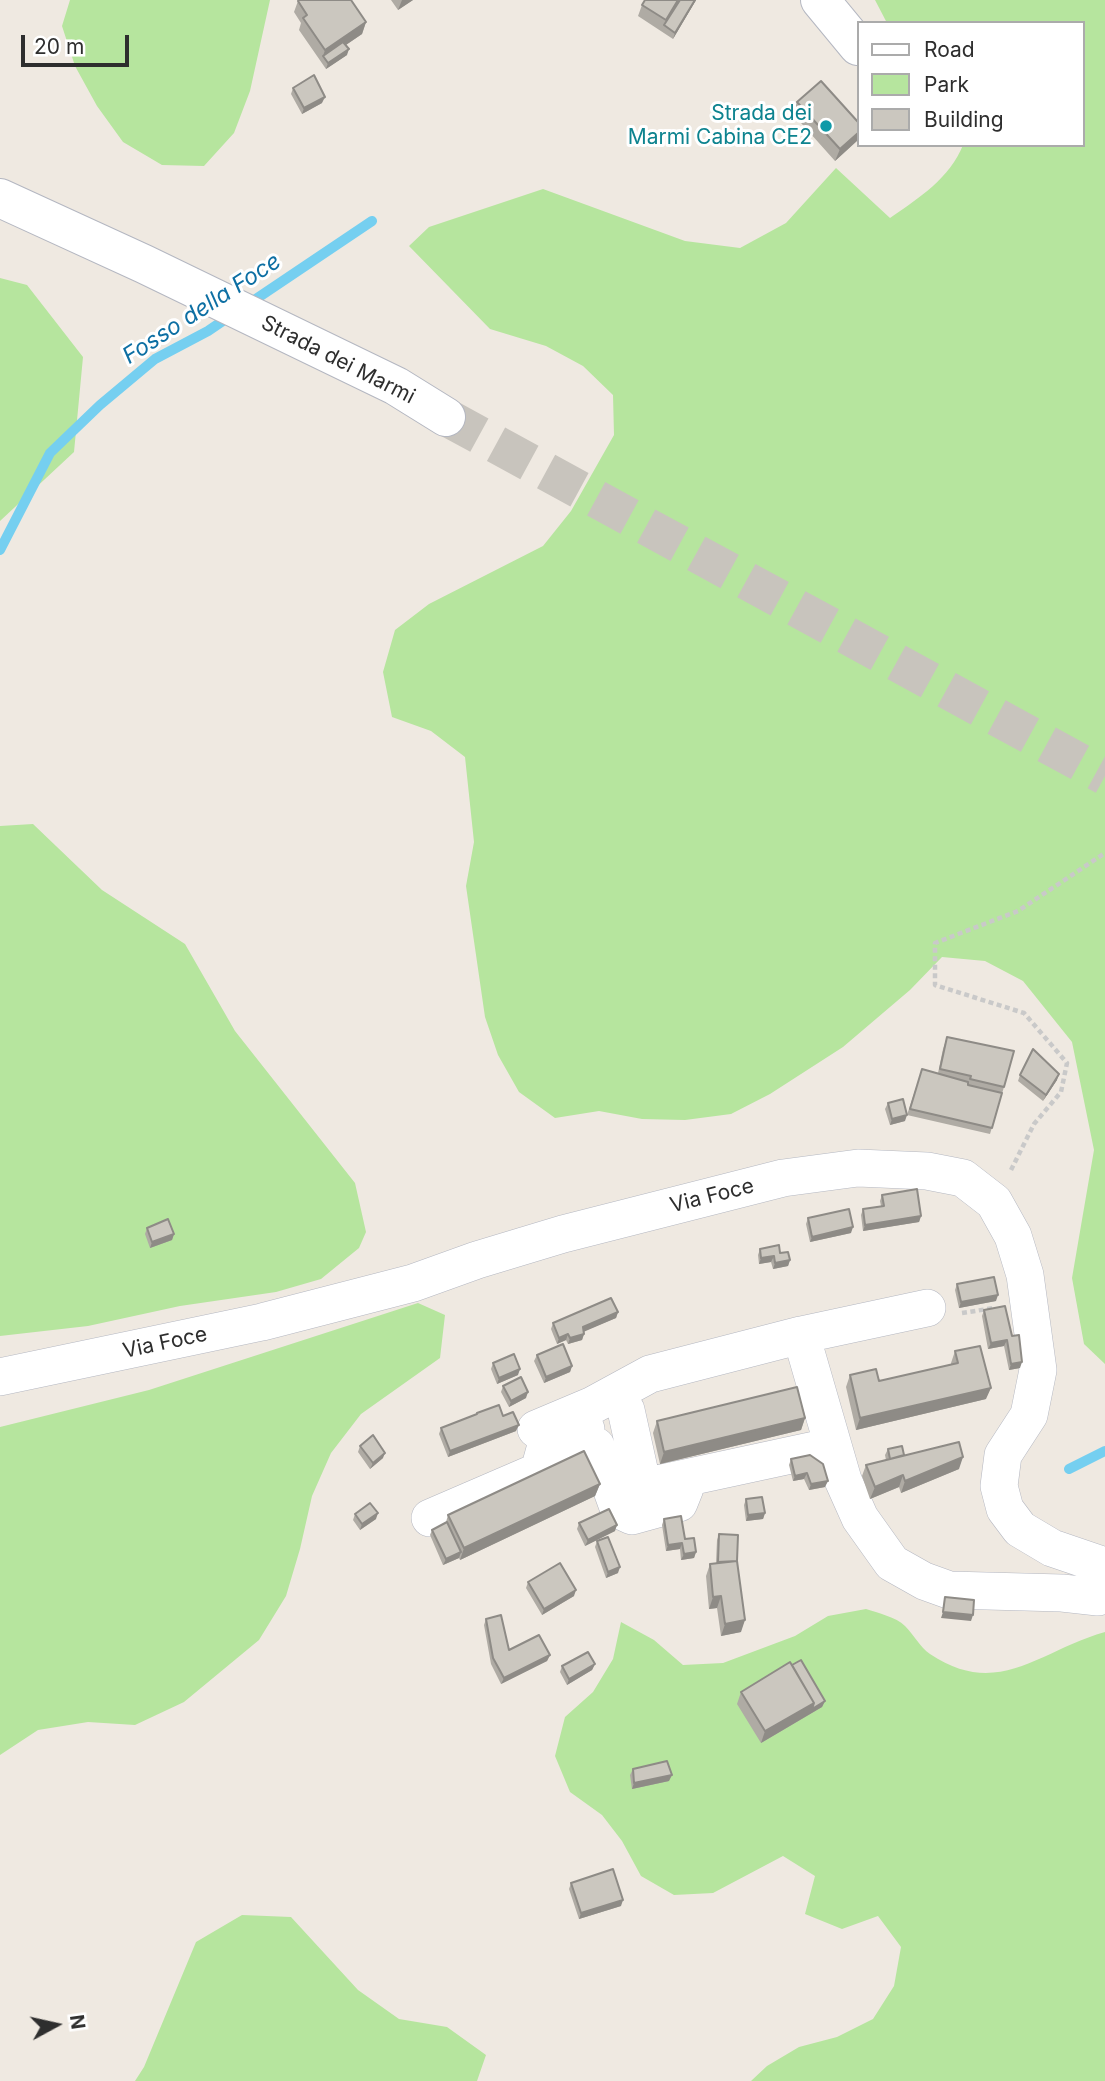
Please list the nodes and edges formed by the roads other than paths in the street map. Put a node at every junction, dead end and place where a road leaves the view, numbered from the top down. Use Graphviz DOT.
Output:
graph roads {
  1 [pos="820,0"];
  2 [pos="856,44"];
  3 [pos="0,198"];
  4 [pos="446,417"];
  5 [pos="927,1308"];
  6 [pos="800,1335"];
  7 [pos="650,1374"];
  8 [pos="0,1377"];
  9 [pos="626,1410"];
  10 [pos="536,1429"];
  11 [pos="833,1446"];
  12 [pos="539,1471"];
  13 [pos="689,1477"];
  14 [pos="430,1518"];
  15 [pos="1105,1566"];
  16 [pos="1105,1580"];
  1 -- 2 [label="main road"];
  3 -- 4 [label="main road, Strada dei Marmi"];
  5 -- 6 [label="street"];
  6 -- 7 [label="street"];
  6 -- 11 [label="street"];
  7 -- 9 [label="street"];
  7 -- 10 [label="street"];
  8 -- 15 [label="street, Via Foce"];
  9 -- 12 [label="street"];
  9 -- 13 [label="street"];
  11 -- 13 [label="street"];
  11 -- 16 [label="street"];
  12 -- 13 [label="street"];
  12 -- 14 [label="street"];
}
